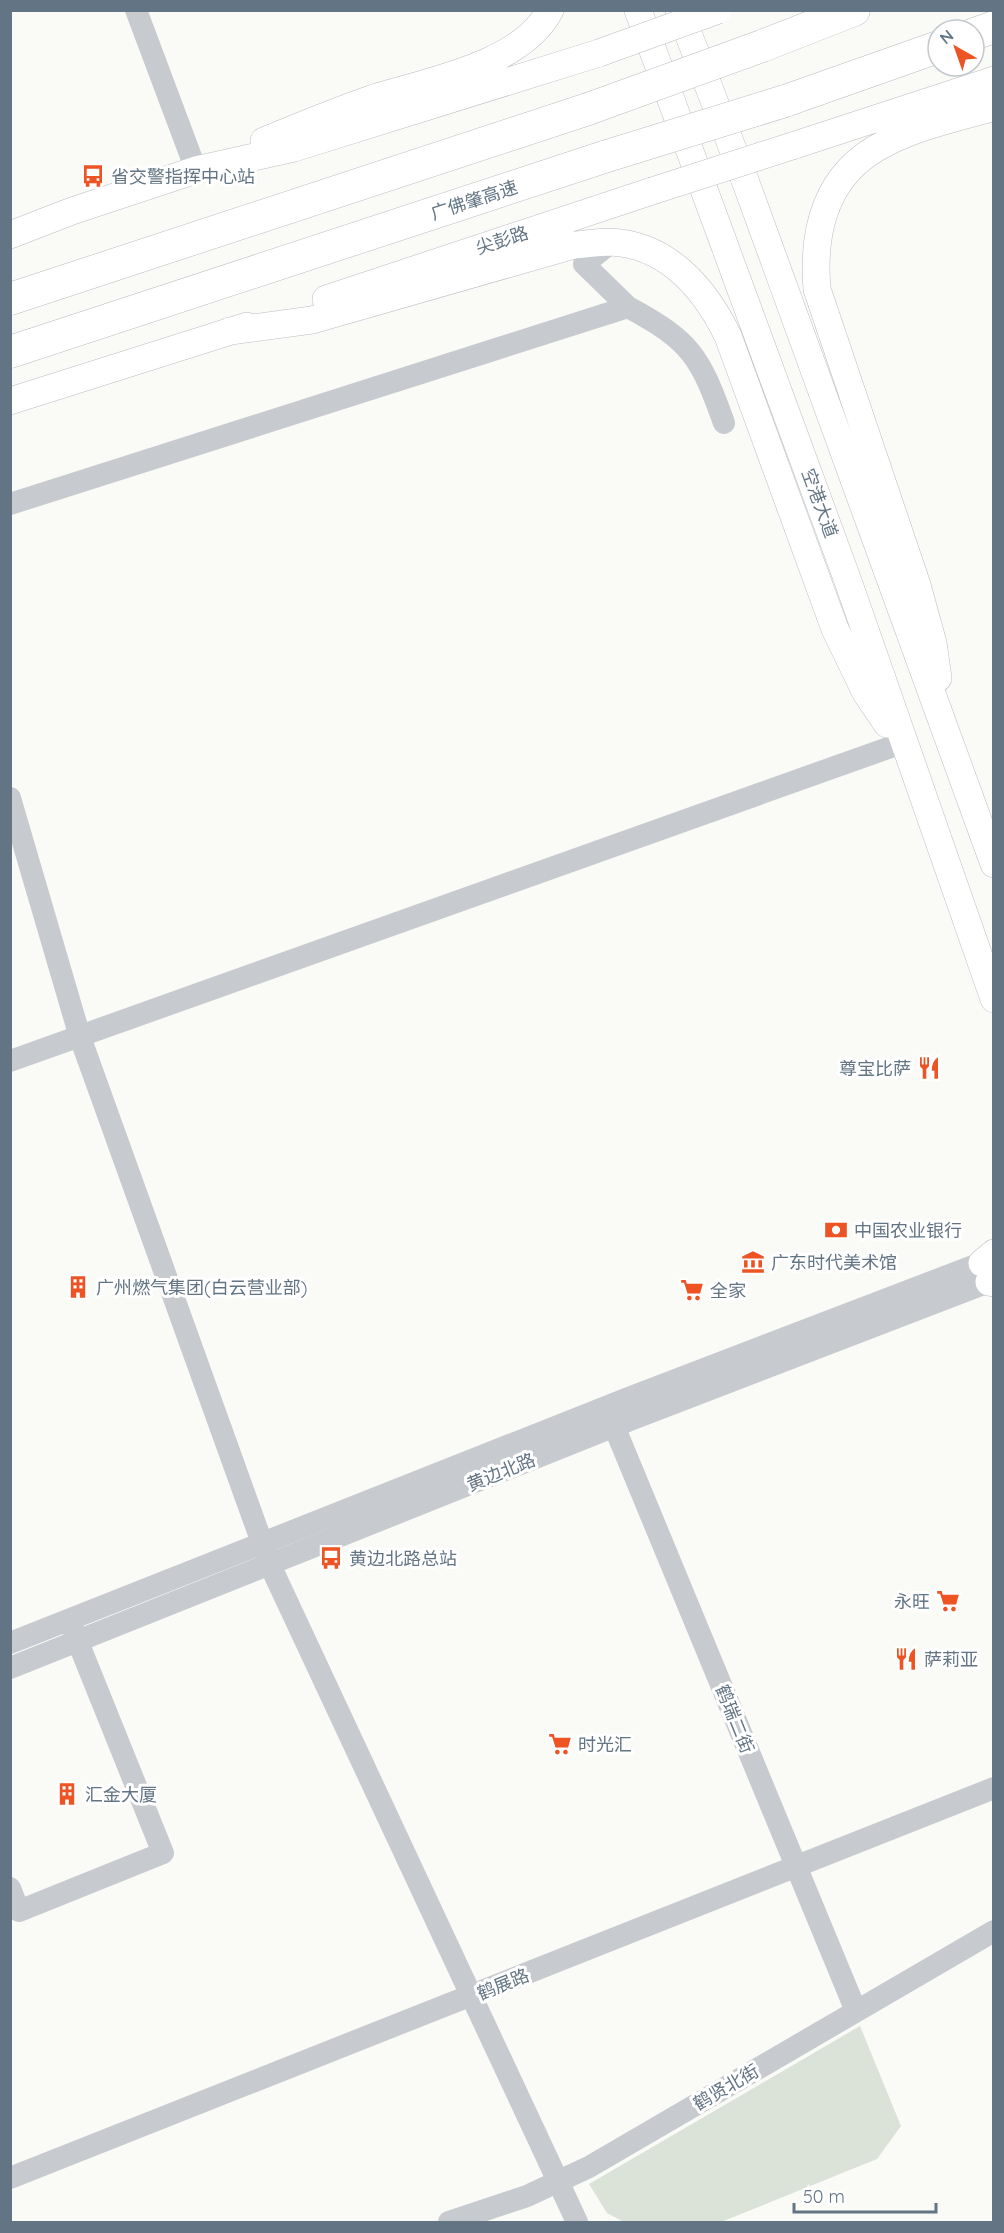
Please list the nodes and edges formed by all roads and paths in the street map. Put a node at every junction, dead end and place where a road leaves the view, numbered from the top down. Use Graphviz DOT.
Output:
graph roads {
  1 [pos="136,10"];
  2 [pos="550,10"];
  3 [pos="638,10"];
  4 [pos="679,10"];
  5 [pos="718,10"];
  6 [pos="854,10"];
  7 [pos="926,53"];
  8 [pos="993,80"];
  9 [pos="993,107"];
  10 [pos="196,170"];
  11 [pos="72,211"];
  12 [pos="10,221"];
  13 [pos="10,235"];
  14 [pos="612,242"];
  15 [pos="10,299"];
  16 [pos="628,307"];
  17 [pos="230,331"];
  18 [pos="10,352"];
  19 [pos="68,382"];
  20 [pos="10,401"];
  21 [pos="10,415"];
  22 [pos="724,423"];
  23 [pos="10,504"];
  24 [pos="944,727"];
  25 [pos="902,742"];
  26 [pos="10,798"];
  27 [pos="993,864"];
  28 [pos="993,999"];
  29 [pos="80,1037"];
  30 [pos="10,1061"];
  31 [pos="991,1270"];
  32 [pos="614,1426"];
  33 [pos="404,1499"];
  34 [pos="261,1543"];
  35 [pos="270,1565"];
  36 [pos="69,1620"];
  37 [pos="77,1641"];
  38 [pos="10,1643"];
  39 [pos="10,1668"];
  40 [pos="993,1788"];
  41 [pos="796,1867"];
  42 [pos="10,1888"];
  43 [pos="993,1931"];
  44 [pos="473,1996"];
  45 [pos="856,2011"];
  46 [pos="10,2178"];
  47 [pos="556,2181"];
  48 [pos="449,2223"];
  49 [pos="577,2223"];
  1 -- 10 [label="street"];
  2 -- 10 [label="main road"];
  3 -- 25 [label="main road, 空港大道"];
  4 -- 24 [label="main road"];
  5 -- 10 [label="main road, bridge"];
  6 -- 15 [label="highway, bridge"];
  7 -- 18 [label="highway, 广佛肇高速, bridge"];
  8 -- 17 [label="main road, 尖彭路, bridge"];
  9 -- 24 [label="main road"];
  10 -- 11 [label="main road"];
  11 -- 12 [label="street"];
  11 -- 13 [label="main road"];
  14 -- 16 [label="street"];
  14 -- 17 [label="main road"];
  14 -- 25 [label="main road"];
  16 -- 22 [label="street"];
  16 -- 23 [label="street"];
  17 -- 19 [label="main road, 尖彭路"];
  19 -- 20 [label="main road, 尖彭路"];
  19 -- 21 [label="street"];
  24 -- 27 [label="main road"];
  25 -- 28 [label="main road, 空港大道"];
  25 -- 29 [label="street"];
  26 -- 29 [label="street"];
  29 -- 30 [label="street"];
  29 -- 34 [label="street"];
  31 -- 32 [label="street, 黄边北路"];
  31 -- 33 [label="street, 黄边北路"];
  32 -- 33 [label="street, 黄边北路"];
  32 -- 41 [label="street, 鹤瑞二街"];
  33 -- 34 [label="street, 黄边北路"];
  33 -- 35 [label="street, 黄边北路"];
  34 -- 35 [label="street"];
  34 -- 36 [label="street, 黄边北路"];
  35 -- 37 [label="street, 黄边北路"];
  35 -- 44 [label="street"];
  36 -- 37 [label="street"];
  36 -- 38 [label="street, 黄边北路"];
  37 -- 39 [label="street, 黄边北路"];
  37 -- 42 [label="street"];
  40 -- 41 [label="street, 鹤展路"];
  41 -- 44 [label="street, 鹤展路"];
  41 -- 45 [label="street, 鹤瑞二街"];
  43 -- 45 [label="street, 鹤贤北街"];
  44 -- 46 [label="street, 鹤展路"];
  44 -- 47 [label="street"];
  45 -- 47 [label="street, 鹤贤北街"];
  47 -- 48 [label="street, 鹤贤北街"];
  47 -- 49 [label="street"];
}
